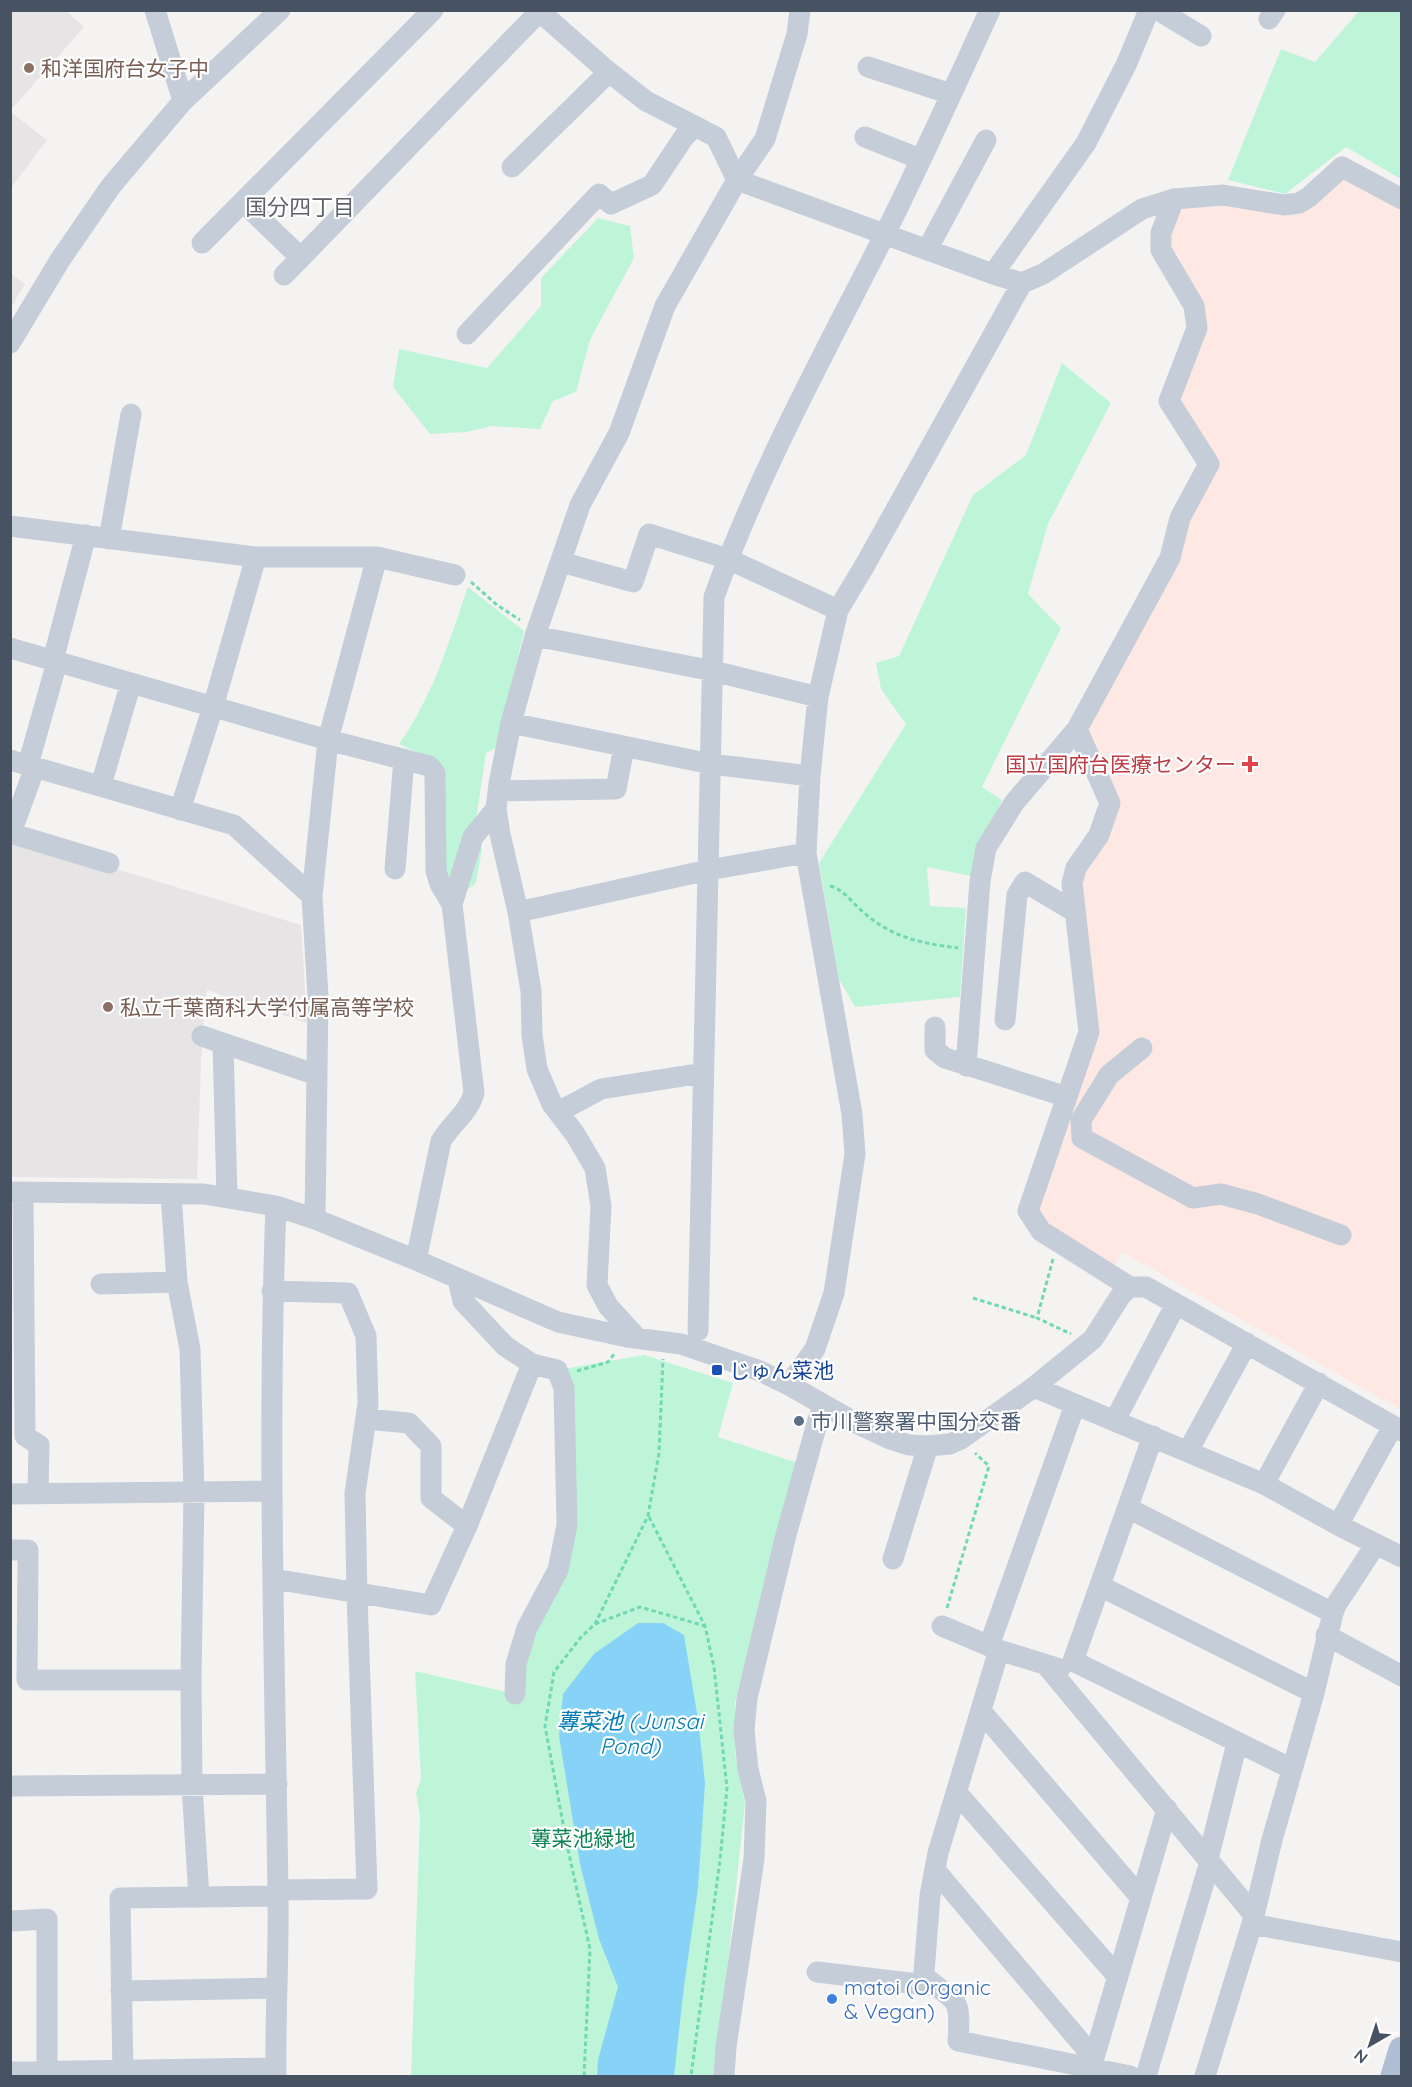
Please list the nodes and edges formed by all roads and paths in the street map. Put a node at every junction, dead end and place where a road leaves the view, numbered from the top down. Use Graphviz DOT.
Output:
graph roads {
  1 [pos="155,10"];
  2 [pos="280,10"];
  3 [pos="433,10"];
  4 [pos="800,10"];
  5 [pos="990,10"];
  6 [pos="1149,10"];
  7 [pos="1158,10"];
  8 [pos="539,11"];
  9 [pos="1201,36"];
  10 [pos="868,67"];
  11 [pos="609,72"];
  12 [pos="951,94"];
  13 [pos="183,101"];
  14 [pos="695,126"];
  15 [pos="865,137"];
  16 [pos="986,140"];
  17 [pos="920,159"];
  18 [pos="512,167"];
  19 [pos="737,180"];
  20 [pos="1174,199"];
  21 [pos="1401,199"];
  22 [pos="243,201"];
  23 [pos="884,234"];
  24 [pos="202,243"];
  25 [pos="927,250"];
  26 [pos="300,257"];
  27 [pos="993,274"];
  28 [pos="284,275"];
  29 [pos="1022,283"];
  30 [pos="467,334"];
  31 [pos="10,343"];
  32 [pos="131,414"];
  33 [pos="10,526"];
  34 [pos="86,535"];
  35 [pos="109,538"];
  36 [pos="256,557"];
  37 [pos="376,557"];
  38 [pos="728,559"];
  39 [pos="561,562"];
  40 [pos="455,575"];
  41 [pos="838,610"];
  42 [pos="536,633"];
  43 [pos="10,648"];
  44 [pos="55,661"];
  45 [pos="713,671"];
  46 [pos="131,683"];
  47 [pos="818,697"];
  48 [pos="213,707"];
  49 [pos="512,723"];
  50 [pos="1077,729"];
  51 [pos="328,740"];
  52 [pos="624,747"];
  53 [pos="404,759"];
  54 [pos="24,764"];
  55 [pos="711,764"];
  56 [pos="810,776"];
  57 [pos="101,785"];
  58 [pos="497,800"];
  59 [pos="180,810"];
  60 [pos="11,833"];
  61 [pos="806,853"];
  62 [pos="109,863"];
  63 [pos="395,869"];
  64 [pos="708,870"];
  65 [pos="812,883"];
  66 [pos="312,896"];
  67 [pos="452,904"];
  68 [pos="518,912"];
  69 [pos="1075,912"];
  70 [pos="975,950"];
  71 [pos="1005,1020"];
  72 [pos="935,1027"];
  73 [pos="202,1036"];
  74 [pos="223,1044"];
  75 [pos="1142,1048"];
  76 [pos="966,1066"];
  77 [pos="703,1073"];
  78 [pos="317,1076"];
  79 [pos="1067,1097"];
  80 [pos="558,1112"];
  81 [pos="17,1192"];
  82 [pos="171,1194"];
  83 [pos="227,1197"];
  84 [pos="276,1206"];
  85 [pos="315,1219"];
  86 [pos="1341,1235"];
  87 [pos="1057,1242"];
  88 [pos="416,1260"];
  89 [pos="458,1280"];
  90 [pos="177,1282"];
  91 [pos="100,1284"];
  92 [pos="1130,1287"];
  93 [pos="272,1291"];
  94 [pos="973,1298"];
  95 [pos="1176,1304"];
  96 [pos="1037,1318"];
  97 [pos="698,1331"];
  98 [pos="632,1337"];
  99 [pos="664,1342"];
  100 [pos="1247,1343"];
  101 [pos="1086,1345"];
  102 [pos="531,1364"];
  103 [pos="557,1370"];
  104 [pos="1319,1383"];
  105 [pos="789,1385"];
  106 [pos="1034,1387"];
  107 [pos="824,1405"];
  108 [pos="1075,1405"];
  109 [pos="366,1419"];
  110 [pos="1115,1420"];
  111 [pos="1397,1428"];
  112 [pos="1153,1436"];
  113 [pos="961,1439"];
  114 [pos="928,1446"];
  115 [pos="1188,1450"];
  116 [pos="1264,1484"];
  117 [pos="272,1491"];
  118 [pos="194,1492"];
  119 [pos="38,1493"];
  120 [pos="10,1494"];
  121 [pos="1128,1508"];
  122 [pos="648,1516"];
  123 [pos="1338,1525"];
  124 [pos="467,1526"];
  125 [pos="1376,1544"];
  126 [pos="10,1550"];
  127 [pos="1401,1557"];
  128 [pos="893,1559"];
  129 [pos="274,1579"];
  130 [pos="1100,1586"];
  131 [pos="357,1594"];
  132 [pos="1333,1613"];
  133 [pos="595,1624"];
  134 [pos="705,1626"];
  135 [pos="942,1626"];
  136 [pos="1326,1635"];
  137 [pos="994,1648"];
  138 [pos="1075,1662"];
  139 [pos="1046,1665"];
  140 [pos="1401,1676"];
  141 [pos="191,1680"];
  142 [pos="1314,1693"];
  143 [pos="515,1694"];
  144 [pos="981,1711"];
  145 [pos="1237,1743"];
  146 [pos="1292,1769"];
  147 [pos="277,1784"];
  148 [pos="192,1785"];
  149 [pos="10,1786"];
  150 [pos="957,1793"];
  151 [pos="1167,1809"];
  152 [pos="1209,1860"];
  153 [pos="935,1870"];
  154 [pos="278,1893"];
  155 [pos="199,1897"];
  156 [pos="1141,1898"];
  157 [pos="1253,1919"];
  158 [pos="12,1921"];
  159 [pos="1401,1952"];
  160 [pos="817,1972"];
  161 [pos="1118,1977"];
  162 [pos="935,1986"];
  163 [pos="277,1988"];
  164 [pos="121,1991"];
  165 [pos="1401,2050"];
  166 [pos="1093,2063"];
  167 [pos="10,2072"];
  168 [pos="276,2072"];
  169 [pos="40,2073"];
  170 [pos="123,2073"];
  171 [pos="584,2076"];
  172 [pos="691,2076"];
  173 [pos="724,2076"];
  174 [pos="1130,2076"];
  175 [pos="1146,2076"];
  176 [pos="1205,2076"];
  177 [pos="1394,2076"];
  1 -- 13 [label="street"];
  2 -- 13 [label="street"];
  3 -- 22 [label="street"];
  4 -- 19 [label="street"];
  5 -- 12 [label="street"];
  6 -- 27 [label="street"];
  7 -- 9 [label="street"];
  8 -- 11 [label="street"];
  8 -- 26 [label="street"];
  10 -- 12 [label="street"];
  11 -- 14 [label="street"];
  11 -- 18 [label="street"];
  12 -- 17 [label="street"];
  13 -- 31 [label="street"];
  14 -- 19 [label="street"];
  14 -- 30 [label="street"];
  15 -- 17 [label="street"];
  16 -- 25 [label="street"];
  17 -- 23 [label="street"];
  19 -- 23 [label="street"];
  19 -- 39 [label="street"];
  20 -- 21 [label="street"];
  20 -- 29 [label="street"];
  20 -- 50 [label="street"];
  22 -- 24 [label="street"];
  22 -- 26 [label="street"];
  23 -- 25 [label="street"];
  23 -- 38 [label="street"];
  25 -- 27 [label="street"];
  26 -- 28 [label="street"];
  27 -- 29 [label="street"];
  29 -- 41 [label="street"];
  32 -- 35 [label="street"];
  33 -- 34 [label="street"];
  34 -- 35 [label="street"];
  34 -- 44 [label="street"];
  35 -- 36 [label="street"];
  36 -- 37 [label="street"];
  36 -- 48 [label="street"];
  37 -- 40 [label="street"];
  37 -- 51 [label="street"];
  38 -- 39 [label="street"];
  38 -- 41 [label="street"];
  38 -- 45 [label="street"];
  39 -- 42 [label="street"];
  40 -- 42 [label="path"];
  41 -- 47 [label="street"];
  42 -- 45 [label="street"];
  42 -- 49 [label="street"];
  43 -- 44 [label="street"];
  44 -- 46 [label="street"];
  44 -- 54 [label="street"];
  45 -- 47 [label="street"];
  45 -- 55 [label="street"];
  46 -- 48 [label="street"];
  46 -- 57 [label="street"];
  47 -- 56 [label="street"];
  48 -- 51 [label="street"];
  48 -- 59 [label="street"];
  49 -- 52 [label="street"];
  49 -- 58 [label="street"];
  50 -- 69 [label="street"];
  50 -- 70 [label="street"];
  51 -- 53 [label="street"];
  51 -- 66 [label="street"];
  52 -- 55 [label="street"];
  52 -- 58 [label="street"];
  53 -- 63 [label="street"];
  53 -- 67 [label="street"];
  54 -- 57 [label="street"];
  54 -- 60 [label="street"];
  55 -- 56 [label="street"];
  55 -- 64 [label="street"];
  56 -- 61 [label="street"];
  57 -- 59 [label="street"];
  58 -- 67 [label="street"];
  58 -- 68 [label="street"];
  59 -- 66 [label="street"];
  60 -- 62 [label="street"];
  61 -- 64 [label="street"];
  61 -- 65 [label="street"];
  64 -- 68 [label="street"];
  64 -- 77 [label="street"];
  65 -- 70 [label="path"];
  65 -- 105 [label="street"];
  66 -- 78 [label="street"];
  67 -- 88 [label="street"];
  68 -- 80 [label="street"];
  69 -- 71 [label="street"];
  69 -- 79 [label="street"];
  70 -- 76 [label="street"];
  72 -- 76 [label="street"];
  73 -- 74 [label="street"];
  74 -- 78 [label="street"];
  74 -- 83 [label="street"];
  75 -- 86 [label="street"];
  76 -- 79 [label="street"];
  77 -- 80 [label="street"];
  77 -- 97 [label="street"];
  78 -- 85 [label="street"];
  79 -- 87 [label="street"];
  80 -- 98 [label="street"];
  81 -- 82 [label="street"];
  81 -- 119 [label="street"];
  82 -- 83 [label="street"];
  82 -- 90 [label="street"];
  83 -- 84 [label="street"];
  84 -- 85 [label="street"];
  84 -- 93 [label="street"];
  85 -- 88 [label="street"];
  87 -- 92 [label="street"];
  87 -- 96 [label="path"];
  88 -- 89 [label="street"];
  89 -- 98 [label="street"];
  89 -- 102 [label="street"];
  90 -- 91 [label="street"];
  90 -- 118 [label="street"];
  92 -- 95 [label="street"];
  92 -- 101 [label="street"];
  93 -- 109 [label="street"];
  93 -- 117 [label="street"];
  94 -- 96 [label="path"];
  95 -- 100 [label="street"];
  95 -- 110 [label="street"];
  96 -- 101 [label="path"];
  98 -- 99 [label="street"];
  98 -- 103 [label="path"];
  99 -- 105 [label="street"];
  99 -- 122 [label="path"];
  100 -- 104 [label="street"];
  100 -- 115 [label="street"];
  101 -- 106 [label="street"];
  102 -- 103 [label="street"];
  102 -- 124 [label="street"];
  103 -- 143 [label="street"];
  104 -- 111 [label="street"];
  104 -- 116 [label="street"];
  105 -- 107 [label="street"];
  106 -- 108 [label="street"];
  106 -- 113 [label="street"];
  107 -- 114 [label="street"];
  107 -- 173 [label="street"];
  108 -- 110 [label="street"];
  108 -- 137 [label="street"];
  109 -- 124 [label="street"];
  109 -- 131 [label="street"];
  110 -- 112 [label="street"];
  111 -- 123 [label="street"];
  112 -- 115 [label="street"];
  112 -- 121 [label="street"];
  113 -- 114 [label="street"];
  113 -- 135 [label="path"];
  114 -- 128 [label="street"];
  115 -- 116 [label="street"];
  116 -- 123 [label="street"];
  117 -- 118 [label="street"];
  117 -- 129 [label="street"];
  118 -- 119 [label="street"];
  118 -- 141 [label="street"];
  119 -- 120 [label="street"];
  121 -- 130 [label="street"];
  121 -- 132 [label="street"];
  122 -- 133 [label="path"];
  122 -- 134 [label="path"];
  123 -- 125 [label="street"];
  124 -- 131 [label="street"];
  125 -- 127 [label="street"];
  125 -- 132 [label="street"];
  126 -- 141 [label="street"];
  129 -- 131 [label="street"];
  129 -- 147 [label="street"];
  130 -- 138 [label="street"];
  130 -- 142 [label="street"];
  131 -- 154 [label="street"];
  132 -- 136 [label="street"];
  133 -- 134 [label="path"];
  133 -- 171 [label="path"];
  134 -- 172 [label="path"];
  135 -- 137 [label="street"];
  136 -- 140 [label="street"];
  136 -- 142 [label="street"];
  137 -- 139 [label="street"];
  137 -- 144 [label="street"];
  138 -- 139 [label="street"];
  138 -- 145 [label="street"];
  139 -- 151 [label="street"];
  141 -- 148 [label="street"];
  142 -- 146 [label="street"];
  144 -- 150 [label="street"];
  144 -- 156 [label="street"];
  145 -- 146 [label="street"];
  145 -- 152 [label="street"];
  146 -- 157 [label="street"];
  147 -- 148 [label="street"];
  147 -- 154 [label="street"];
  148 -- 149 [label="street"];
  148 -- 155 [label="street"];
  150 -- 153 [label="street"];
  150 -- 161 [label="street"];
  151 -- 152 [label="street"];
  151 -- 156 [label="street"];
  152 -- 157 [label="street"];
  152 -- 175 [label="street"];
  153 -- 162 [label="street"];
  153 -- 166 [label="street"];
  154 -- 155 [label="street"];
  154 -- 163 [label="street"];
  155 -- 164 [label="street"];
  156 -- 161 [label="street"];
  157 -- 159 [label="street"];
  157 -- 176 [label="street"];
  158 -- 169 [label="street"];
  160 -- 162 [label="street"];
  161 -- 166 [label="street"];
  162 -- 166 [label="street"];
  163 -- 164 [label="street"];
  163 -- 168 [label="street"];
  164 -- 170 [label="street"];
  165 -- 177 [label="main road"];
  166 -- 174 [label="street"];
  167 -- 169 [label="street"];
  168 -- 170 [label="street"];
  169 -- 170 [label="street"];
}
